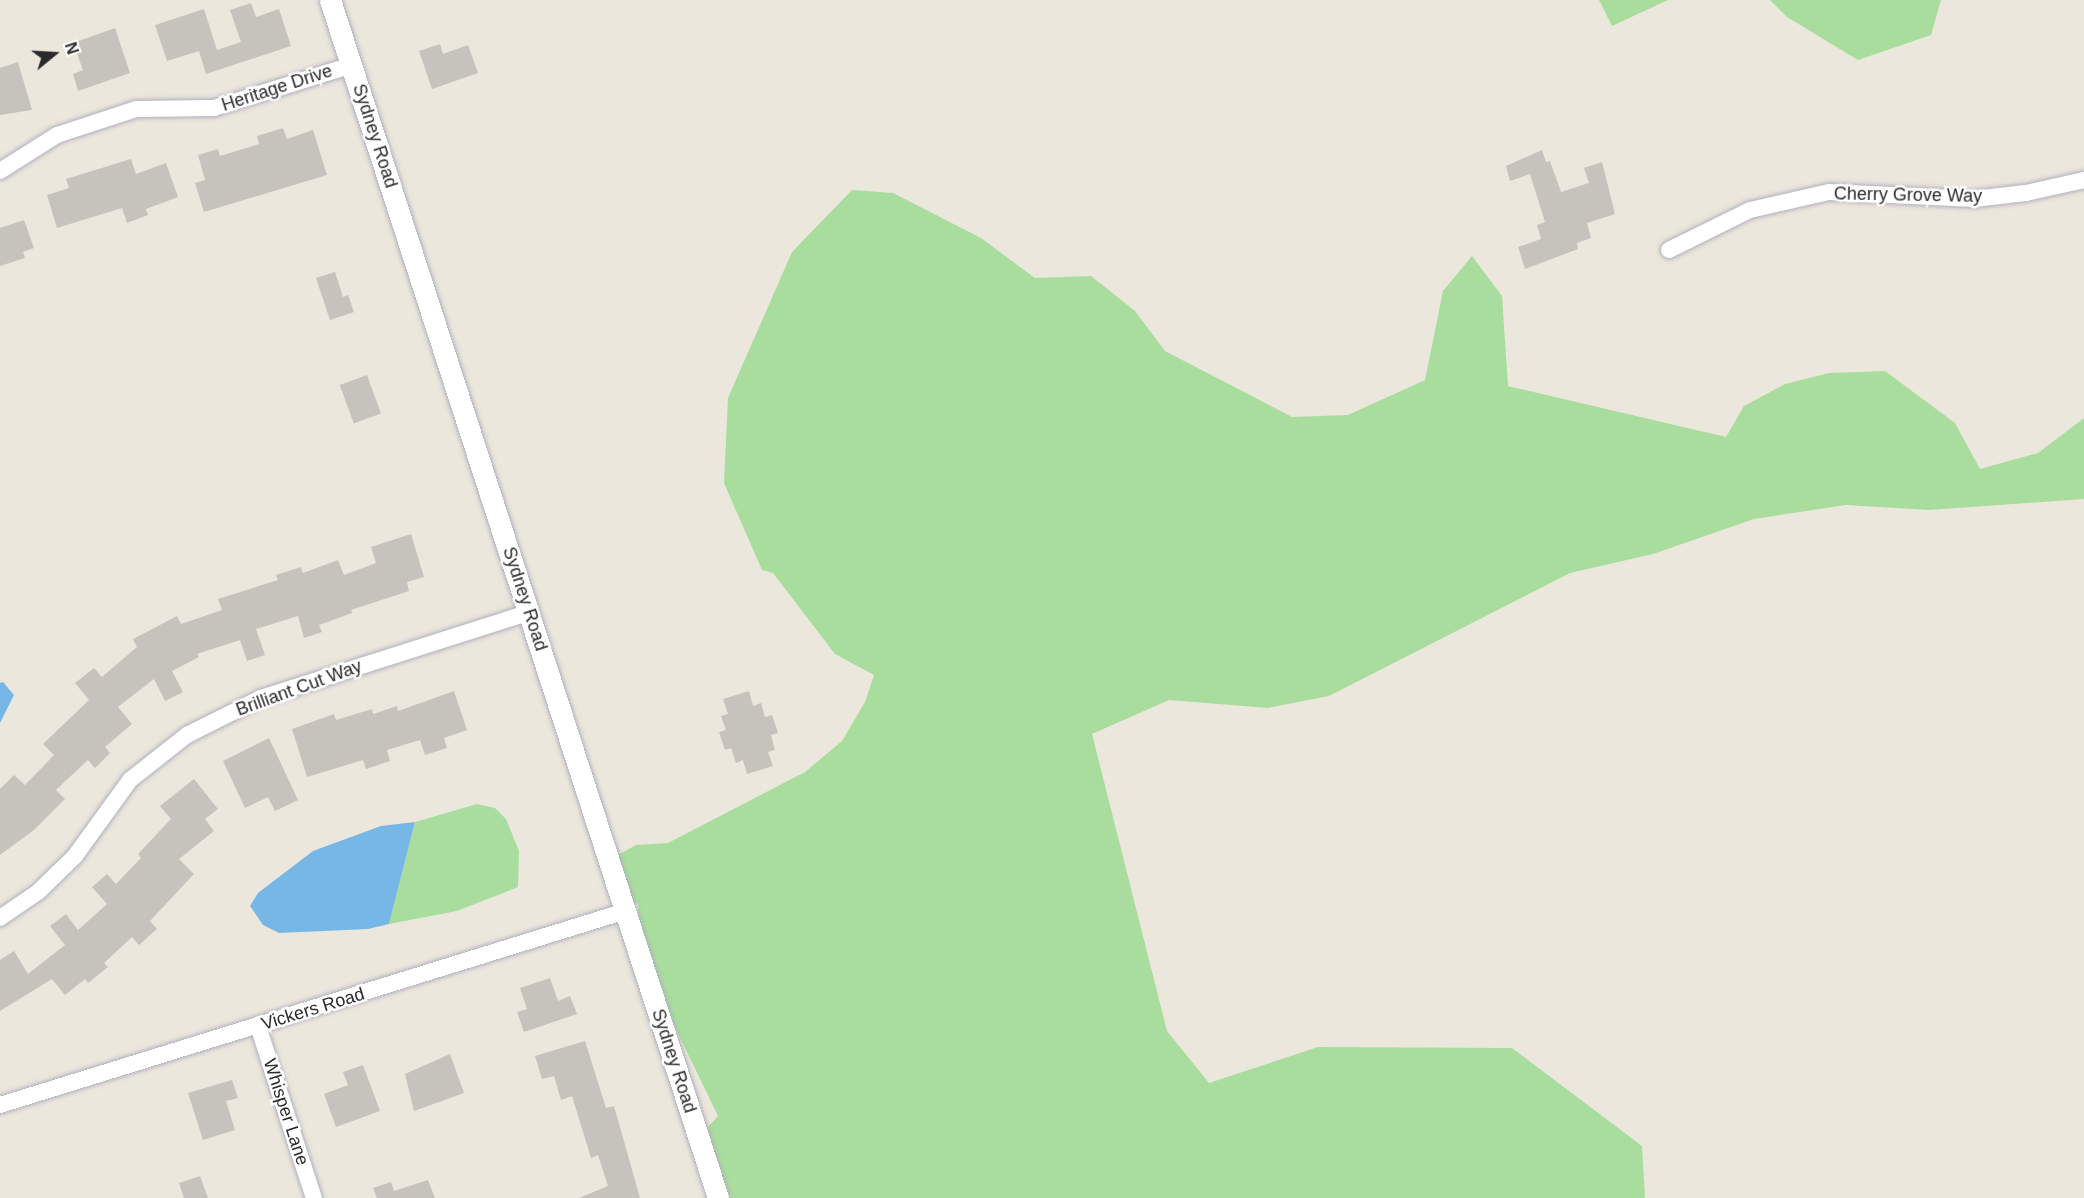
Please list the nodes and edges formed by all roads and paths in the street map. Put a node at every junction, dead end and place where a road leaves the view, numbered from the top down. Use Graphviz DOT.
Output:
graph roads {
  1 [pos="330,0"];
  2 [pos="352,65"];
  3 [pos="0,171"];
  4 [pos="2084,180"];
  5 [pos="1669,250"];
  6 [pos="530,612"];
  7 [pos="626,911"];
  8 [pos="0,918"];
  9 [pos="258,1026"];
  10 [pos="0,1105"];
  11 [pos="314,1198"];
  12 [pos="718,1198"];
  1 -- 2 [label="street, Sydney Road"];
  2 -- 3 [label="street, Heritage Drive"];
  2 -- 6 [label="street, Sydney Road"];
  4 -- 5 [label="street, Cherry Grove Way"];
  6 -- 7 [label="street, Sydney Road"];
  6 -- 8 [label="street, Brilliant Cut Way"];
  7 -- 9 [label="street, Vickers Road"];
  7 -- 12 [label="street, Sydney Road"];
  9 -- 10 [label="street, Vickers Road"];
  9 -- 11 [label="street, Whisper Lane"];
}
